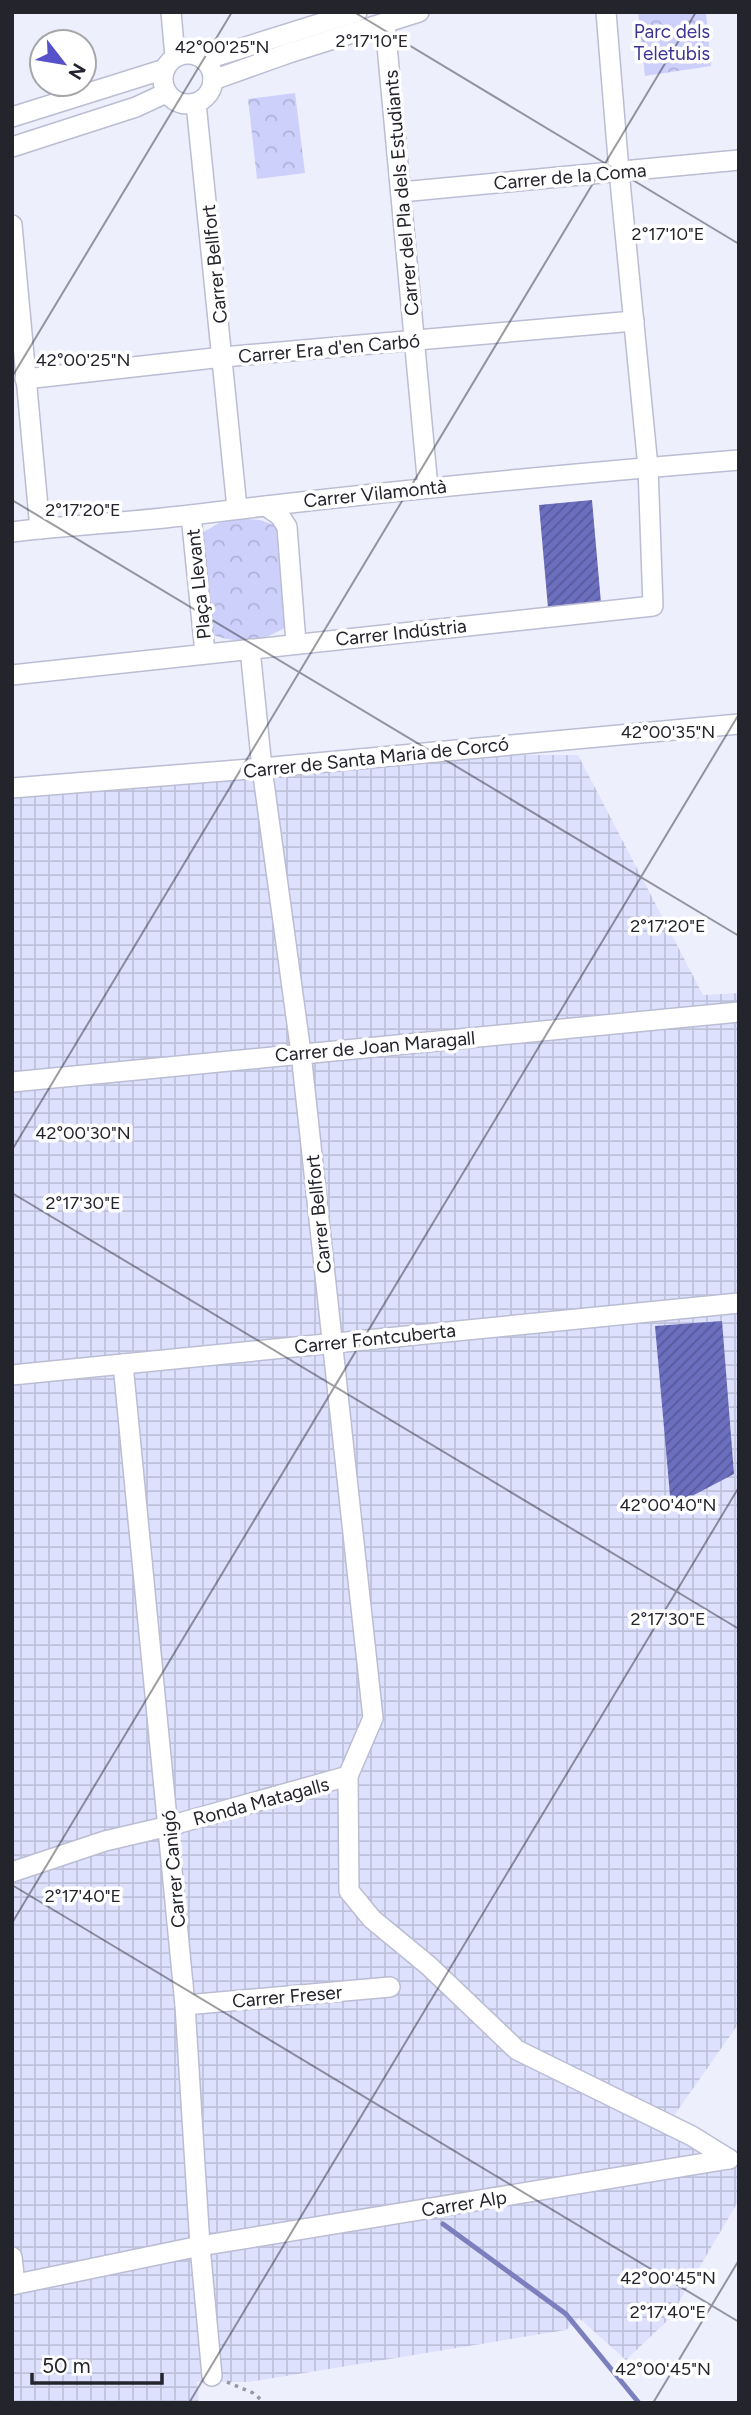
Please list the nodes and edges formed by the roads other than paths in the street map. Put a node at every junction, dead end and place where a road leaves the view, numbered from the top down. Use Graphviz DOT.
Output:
graph roads {
  1 [pos="171,12"];
  2 [pos="357,12"];
  3 [pos="419,12"];
  4 [pos="606,12"];
  5 [pos="385,23"];
  6 [pos="204,60"];
  7 [pos="170,63"];
  8 [pos="213,80"];
  9 [pos="166,93"];
  10 [pos="196,103"];
  11 [pos="12,117"];
  12 [pos="12,146"];
  13 [pos="739,160"];
  14 [pos="619,171"];
  15 [pos="401,192"];
  16 [pos="12,225"];
  17 [pos="634,321"];
  18 [pos="415,341"];
  19 [pos="223,357"];
  20 [pos="25,379"];
  21 [pos="739,460"];
  22 [pos="648,467"];
  23 [pos="428,488"];
  24 [pos="266,506"];
  25 [pos="237,508"];
  26 [pos="191,515"];
  27 [pos="40,529"];
  28 [pos="12,532"];
  29 [pos="296,643"];
  30 [pos="250,649"];
  31 [pos="205,653"];
  32 [pos="12,675"];
  33 [pos="739,724"];
  34 [pos="262,768"];
  35 [pos="12,788"];
  36 [pos="739,1012"];
  37 [pos="301,1053"];
  38 [pos="12,1082"];
  39 [pos="739,1303"];
  40 [pos="332,1343"];
  41 [pos="123,1364"];
  42 [pos="12,1375"];
  43 [pos="348,1776"];
  44 [pos="169,1826"];
  45 [pos="12,1872"];
  46 [pos="390,1987"];
  47 [pos="185,2005"];
  48 [pos="200,2246"];
  49 [pos="12,2257"];
  50 [pos="14,2285"];
  51 [pos="212,2376"];
  1 -- 7 [label="street"];
  2 -- 6 [label="street"];
  3 -- 5 [label="street"];
  4 -- 14 [label="street"];
  5 -- 8 [label="street"];
  5 -- 15 [label="street, Carrer del Pla dels Estudiants"];
  6 -- 7 [label="street"];
  6 -- 8 [label="street"];
  7 -- 9 [label="street"];
  7 -- 11 [label="street"];
  8 -- 10 [label="street"];
  9 -- 10 [label="street"];
  9 -- 12 [label="street"];
  10 -- 19 [label="street, Carrer Bellfort"];
  13 -- 14 [label="street, Carrer de la Coma"];
  14 -- 15 [label="street, Carrer de la Coma"];
  14 -- 17 [label="street"];
  15 -- 18 [label="street, Carrer del Pla dels Estudiants"];
  16 -- 20 [label="street"];
  17 -- 18 [label="street, Carrer Era d'en Carbó"];
  17 -- 22 [label="street"];
  18 -- 19 [label="street, Carrer Era d'en Carbó"];
  18 -- 23 [label="street, Carrer del Pla dels Estudiants"];
  19 -- 20 [label="street, Carrer Era d'en Carbó"];
  19 -- 25 [label="street, Carrer Bellfort"];
  20 -- 27 [label="street"];
  21 -- 22 [label="street, Carrer Vilamontà"];
  22 -- 23 [label="street, Carrer Vilamontà"];
  22 -- 29 [label="street, Carrer Indústria"];
  23 -- 24 [label="street, Carrer Vilamontà"];
  24 -- 25 [label="street, Carrer Vilamontà"];
  24 -- 29 [label="street"];
  25 -- 26 [label="street, Carrer Vilamontà"];
  26 -- 27 [label="street, Carrer Vilamontà"];
  26 -- 31 [label="street, Plaça Llevant"];
  27 -- 28 [label="street, Carrer Vilamontà"];
  29 -- 30 [label="street, Carrer Indústria"];
  30 -- 31 [label="street, Carrer Indústria"];
  30 -- 34 [label="street, Carrer Bellfort"];
  31 -- 32 [label="street, Carrer Indústria"];
  33 -- 34 [label="street, Carrer de Santa Maria de Corcó"];
  34 -- 35 [label="street, Carrer de Santa Maria de Corcó"];
  34 -- 37 [label="street, Carrer Bellfort"];
  36 -- 37 [label="street, Carrer de Joan Maragall"];
  37 -- 38 [label="street, Carrer de Joan Maragall"];
  37 -- 40 [label="street, Carrer Bellfort"];
  39 -- 40 [label="street, Carrer Fontcuberta"];
  40 -- 41 [label="street, Carrer Fontcuberta"];
  40 -- 43 [label="street, Carrer Bellfort"];
  41 -- 42 [label="street, Carrer Fontcuberta"];
  41 -- 44 [label="street, Carrer Canigó"];
  43 -- 44 [label="street, Ronda Matagalls"];
  43 -- 48 [label="street, Carrer Alp"];
  44 -- 45 [label="street, Ronda Matagalls"];
  44 -- 47 [label="street, Carrer Canigó"];
  46 -- 47 [label="street, Carrer Freser"];
  47 -- 48 [label="street, Carrer Canigó"];
  48 -- 50 [label="street, Carrer Alp"];
  48 -- 51 [label="street, Carrer Canigó"];
  49 -- 50 [label="street"];
}
